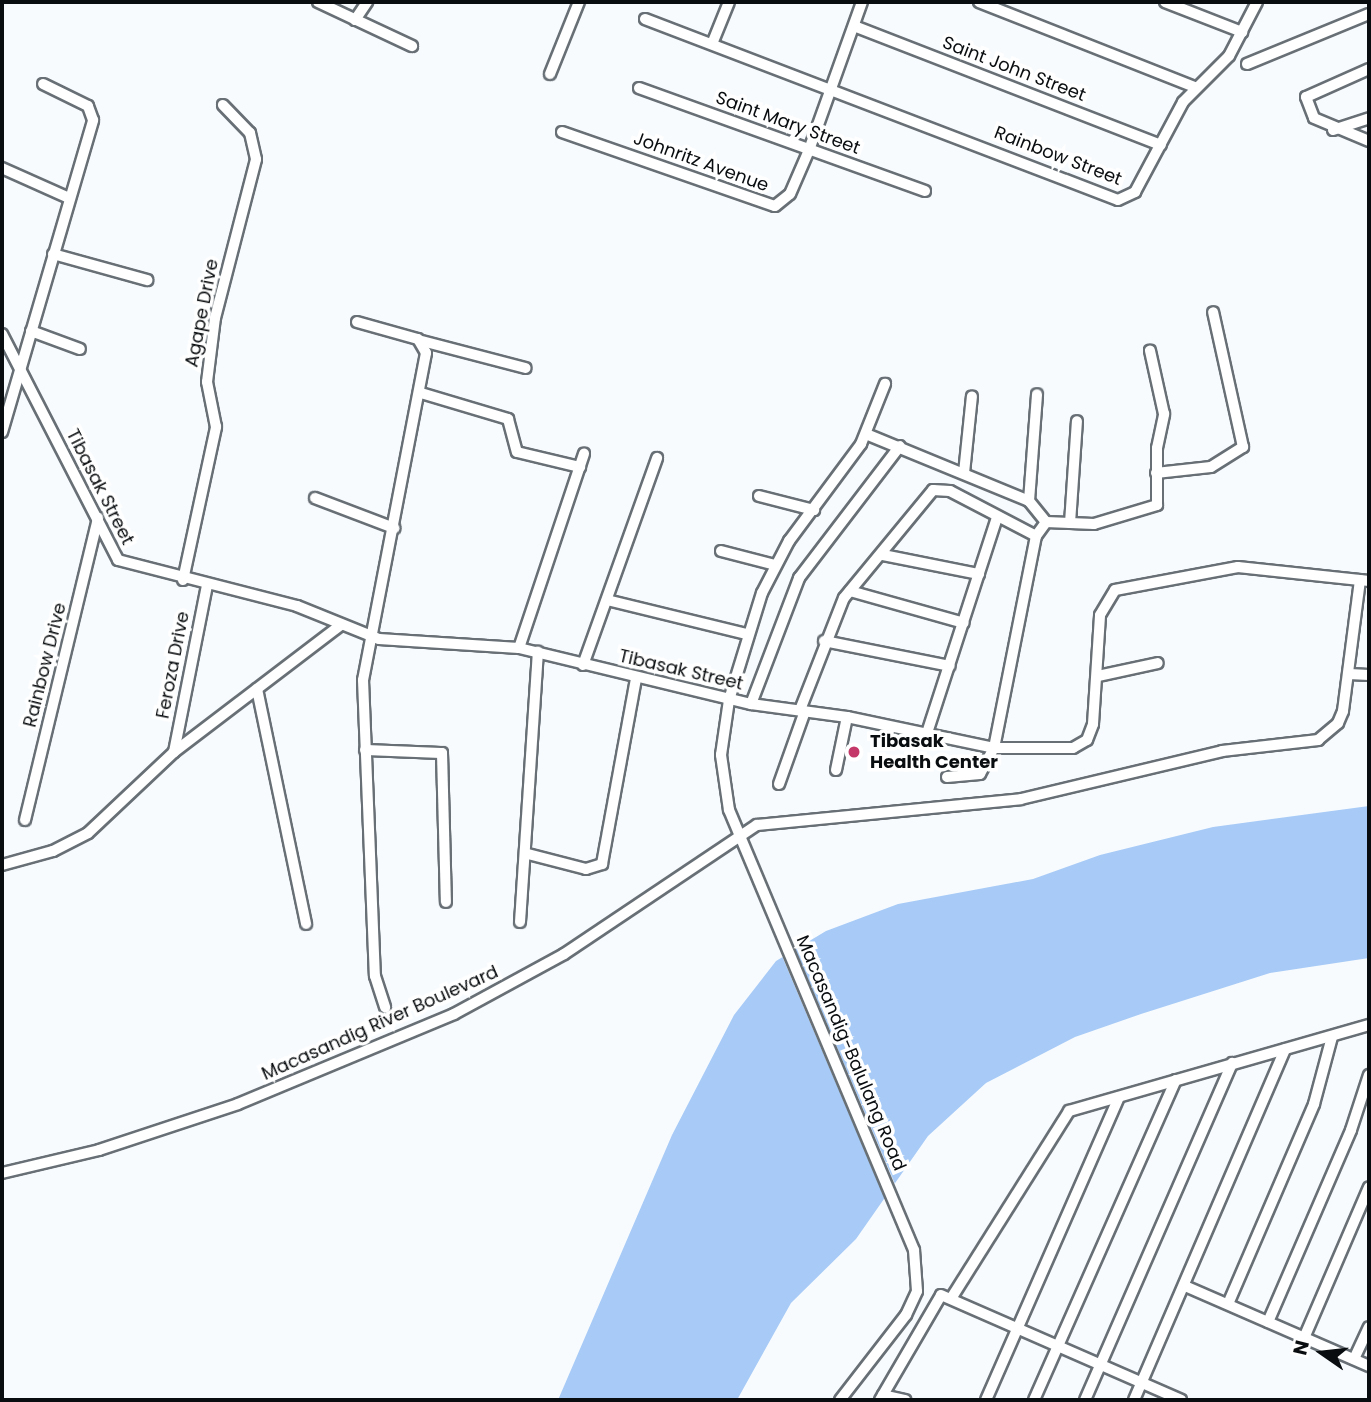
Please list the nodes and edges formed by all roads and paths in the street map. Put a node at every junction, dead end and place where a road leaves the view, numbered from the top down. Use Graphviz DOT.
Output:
graph roads {
  1 [pos="318,2"];
  2 [pos="367,2"];
  3 [pos="579,2"];
  4 [pos="729,2"];
  5 [pos="862,2"];
  6 [pos="979,2"];
  7 [pos="1165,2"];
  8 [pos="1257,2"];
  9 [pos="1369,14"];
  10 [pos="645,19"];
  11 [pos="355,20"];
  12 [pos="854,26"];
  13 [pos="1241,32"];
  14 [pos="712,44"];
  15 [pos="412,46"];
  16 [pos="1247,64"];
  17 [pos="1369,69"];
  18 [pos="550,74"];
  19 [pos="43,84"];
  20 [pos="1195,87"];
  21 [pos="639,88"];
  22 [pos="831,88"];
  23 [pos="223,105"];
  24 [pos="1369,118"];
  25 [pos="1333,130"];
  26 [pos="562,132"];
  27 [pos="1369,141"];
  28 [pos="1161,145"];
  29 [pos="808,150"];
  30 [pos="2,168"];
  31 [pos="925,191"];
  32 [pos="69,198"];
  33 [pos="52,254"];
  34 [pos="147,280"];
  35 [pos="1213,312"];
  36 [pos="357,322"];
  37 [pos="31,331"];
  38 [pos="2,334"];
  39 [pos="422,341"];
  40 [pos="80,349"];
  41 [pos="1150,351"];
  42 [pos="526,368"];
  43 [pos="19,369"];
  44 [pos="885,384"];
  45 [pos="421,393"];
  46 [pos="1037,394"];
  47 [pos="972,396"];
  48 [pos="1077,421"];
  49 [pos="3,424"];
  50 [pos="866,434"];
  51 [pos="900,446"];
  52 [pos="584,454"];
  53 [pos="657,458"];
  54 [pos="580,467"];
  55 [pos="1156,472"];
  56 [pos="964,473"];
  57 [pos="759,496"];
  58 [pos="315,498"];
  59 [pos="1029,501"];
  60 [pos="814,510"];
  61 [pos="98,518"];
  62 [pos="997,518"];
  63 [pos="1046,522"];
  64 [pos="1070,523"];
  65 [pos="394,528"];
  66 [pos="1036,536"];
  67 [pos="721,551"];
  68 [pos="883,555"];
  69 [pos="775,565"];
  70 [pos="979,574"];
  71 [pos="1367,579"];
  72 [pos="183,580"];
  73 [pos="207,585"];
  74 [pos="850,591"];
  75 [pos="607,600"];
  76 [pos="964,622"];
  77 [pos="341,625"];
  78 [pos="747,634"];
  79 [pos="369,636"];
  80 [pos="824,641"];
  81 [pos="519,648"];
  82 [pos="538,652"];
  83 [pos="1158,663"];
  84 [pos="583,665"];
  85 [pos="950,666"];
  86 [pos="1349,674"];
  87 [pos="1369,675"];
  88 [pos="1098,676"];
  89 [pos="636,678"];
  90 [pos="257,689"];
  91 [pos="729,700"];
  92 [pos="751,704"];
  93 [pos="803,711"];
  94 [pos="847,717"];
  95 [pos="928,733"];
  96 [pos="994,748"];
  97 [pos="365,750"];
  98 [pos="174,752"];
  99 [pos="836,769"];
  100 [pos="947,777"];
  101 [pos="779,784"];
  102 [pos="25,820"];
  103 [pos="738,833"];
  104 [pos="528,854"];
  105 [pos="2,865"];
  106 [pos="446,901"];
  107 [pos="520,922"];
  108 [pos="306,924"];
  109 [pos="385,1007"];
  110 [pos="1369,1025"];
  111 [pos="1332,1038"];
  112 [pos="1285,1049"];
  113 [pos="1232,1063"];
  114 [pos="1369,1074"];
  115 [pos="1176,1080"];
  116 [pos="1119,1097"];
  117 [pos="2,1173"];
  118 [pos="1369,1187"];
  119 [pos="1185,1286"];
  120 [pos="952,1297"];
  121 [pos="1228,1304"];
  122 [pos="1268,1322"];
  123 [pos="1369,1326"];
  124 [pos="1018,1328"];
  125 [pos="1304,1338"];
  126 [pos="1058,1346"];
  127 [pos="1354,1359"];
  128 [pos="1100,1365"];
  129 [pos="1369,1366"];
  130 [pos="1141,1383"];
  131 [pos="881,1397"];
  132 [pos="840,1400"];
  133 [pos="905,1400"];
  134 [pos="986,1400"];
  135 [pos="1034,1400"];
  136 [pos="1085,1400"];
  137 [pos="1134,1400"];
  138 [pos="1181,1400"];
  1 -- 11 [label="street"];
  2 -- 11 [label="street"];
  3 -- 18 [label="street"];
  4 -- 14 [label="street"];
  5 -- 12 [label="street, Johnritz Avenue"];
  6 -- 20 [label="street"];
  7 -- 13 [label="street"];
  8 -- 13 [label="street, Rainbow Street"];
  9 -- 16 [label="street"];
  10 -- 14 [label="street, Rainbow Street"];
  11 -- 15 [label="street"];
  12 -- 22 [label="street, Johnritz Avenue"];
  12 -- 28 [label="street, Saint John Street"];
  13 -- 20 [label="street, Rainbow Street"];
  14 -- 22 [label="street, Rainbow Street"];
  17 -- 25 [label="street"];
  19 -- 32 [label="street"];
  20 -- 28 [label="street, Rainbow Street"];
  21 -- 29 [label="street, Saint Mary Street"];
  22 -- 28 [label="street, Rainbow Street"];
  22 -- 29 [label="street, Johnritz Avenue"];
  23 -- 72 [label="street, Agape Drive"];
  24 -- 25 [label="street"];
  25 -- 27 [label="street"];
  26 -- 29 [label="street, Johnritz Avenue"];
  29 -- 31 [label="street, Saint Mary Street"];
  30 -- 32 [label="street"];
  32 -- 33 [label="street"];
  33 -- 34 [label="street"];
  33 -- 37 [label="street"];
  35 -- 55 [label="street"];
  36 -- 39 [label="street"];
  37 -- 40 [label="street"];
  37 -- 43 [label="street"];
  38 -- 43 [label="street, Tibasak Street"];
  39 -- 42 [label="street"];
  39 -- 45 [label="street"];
  41 -- 55 [label="street"];
  43 -- 49 [label="street"];
  43 -- 61 [label="street, Tibasak Street"];
  44 -- 50 [label="street, Macasandig-Balulang Road"];
  45 -- 54 [label="street"];
  45 -- 65 [label="street"];
  46 -- 59 [label="street"];
  47 -- 56 [label="street"];
  48 -- 64 [label="street"];
  50 -- 51 [label="street"];
  50 -- 60 [label="street, Macasandig-Balulang Road"];
  51 -- 56 [label="street"];
  51 -- 92 [label="street"];
  52 -- 54 [label="street"];
  53 -- 75 [label="street"];
  54 -- 81 [label="street"];
  55 -- 64 [label="street"];
  56 -- 59 [label="street"];
  57 -- 60 [label="street"];
  58 -- 65 [label="street"];
  59 -- 63 [label="street"];
  60 -- 69 [label="street, Macasandig-Balulang Road"];
  61 -- 72 [label="street, Tibasak Street"];
  61 -- 102 [label="street, Rainbow Drive"];
  62 -- 66 [label="street"];
  62 -- 68 [label="street"];
  62 -- 70 [label="street"];
  63 -- 64 [label="street"];
  63 -- 66 [label="street"];
  65 -- 79 [label="street"];
  66 -- 96 [label="street"];
  67 -- 69 [label="street"];
  68 -- 70 [label="street"];
  68 -- 74 [label="street"];
  69 -- 78 [label="street, Macasandig-Balulang Road"];
  70 -- 76 [label="street"];
  71 -- 86 [label="street, Macasandig River Boulevard"];
  71 -- 88 [label="street, Tibasak Street"];
  72 -- 73 [label="street, Tibasak Street"];
  73 -- 77 [label="street, Tibasak Street"];
  73 -- 98 [label="street, Feroza Drive"];
  74 -- 76 [label="street"];
  74 -- 80 [label="street"];
  75 -- 78 [label="street"];
  75 -- 84 [label="street"];
  76 -- 85 [label="street"];
  77 -- 79 [label="street, Tibasak Street"];
  77 -- 90 [label="street"];
  78 -- 91 [label="street, Macasandig-Balulang Road"];
  79 -- 81 [label="street, Tibasak Street"];
  79 -- 97 [label="street"];
  80 -- 85 [label="street"];
  80 -- 93 [label="street"];
  81 -- 82 [label="street, Tibasak Street"];
  82 -- 84 [label="street, Tibasak Street"];
  82 -- 104 [label="street"];
  83 -- 88 [label="street"];
  84 -- 89 [label="street, Tibasak Street"];
  85 -- 95 [label="street"];
  86 -- 87 [label="street"];
  86 -- 103 [label="street, Macasandig River Boulevard"];
  88 -- 96 [label="street, Tibasak Street"];
  89 -- 91 [label="street, Tibasak Street"];
  89 -- 104 [label="street"];
  90 -- 98 [label="street"];
  90 -- 108 [label="street"];
  91 -- 92 [label="street, Tibasak Street"];
  91 -- 103 [label="street, Macasandig-Balulang Road"];
  92 -- 93 [label="street, Tibasak Street"];
  93 -- 94 [label="street, Tibasak Street"];
  93 -- 101 [label="street"];
  94 -- 95 [label="street, Tibasak Street"];
  94 -- 99 [label="street"];
  95 -- 96 [label="street, Tibasak Street"];
  96 -- 100 [label="street"];
  97 -- 106 [label="street"];
  97 -- 109 [label="street"];
  98 -- 105 [label="street"];
  103 -- 117 [label="street, Macasandig River Boulevard"];
  103 -- 132 [label="street, Macasandig-Balulang Road"];
  104 -- 107 [label="street"];
  110 -- 111 [label="street"];
  111 -- 112 [label="street"];
  111 -- 121 [label="street"];
  112 -- 113 [label="street"];
  112 -- 119 [label="street"];
  113 -- 115 [label="street"];
  113 -- 128 [label="street"];
  114 -- 122 [label="street"];
  115 -- 116 [label="street"];
  115 -- 126 [label="street"];
  116 -- 120 [label="street"];
  116 -- 124 [label="street"];
  118 -- 125 [label="street"];
  119 -- 121 [label="street"];
  119 -- 130 [label="street"];
  120 -- 124 [label="street"];
  120 -- 131 [label="street"];
  121 -- 122 [label="street"];
  122 -- 125 [label="street"];
  123 -- 127 [label="street"];
  124 -- 126 [label="street"];
  124 -- 134 [label="street"];
  125 -- 127 [label="street"];
  126 -- 128 [label="street"];
  126 -- 135 [label="street"];
  127 -- 129 [label="street"];
  128 -- 130 [label="street"];
  128 -- 136 [label="street"];
  130 -- 137 [label="street"];
  130 -- 138 [label="street"];
  131 -- 133 [label="street"];
}
